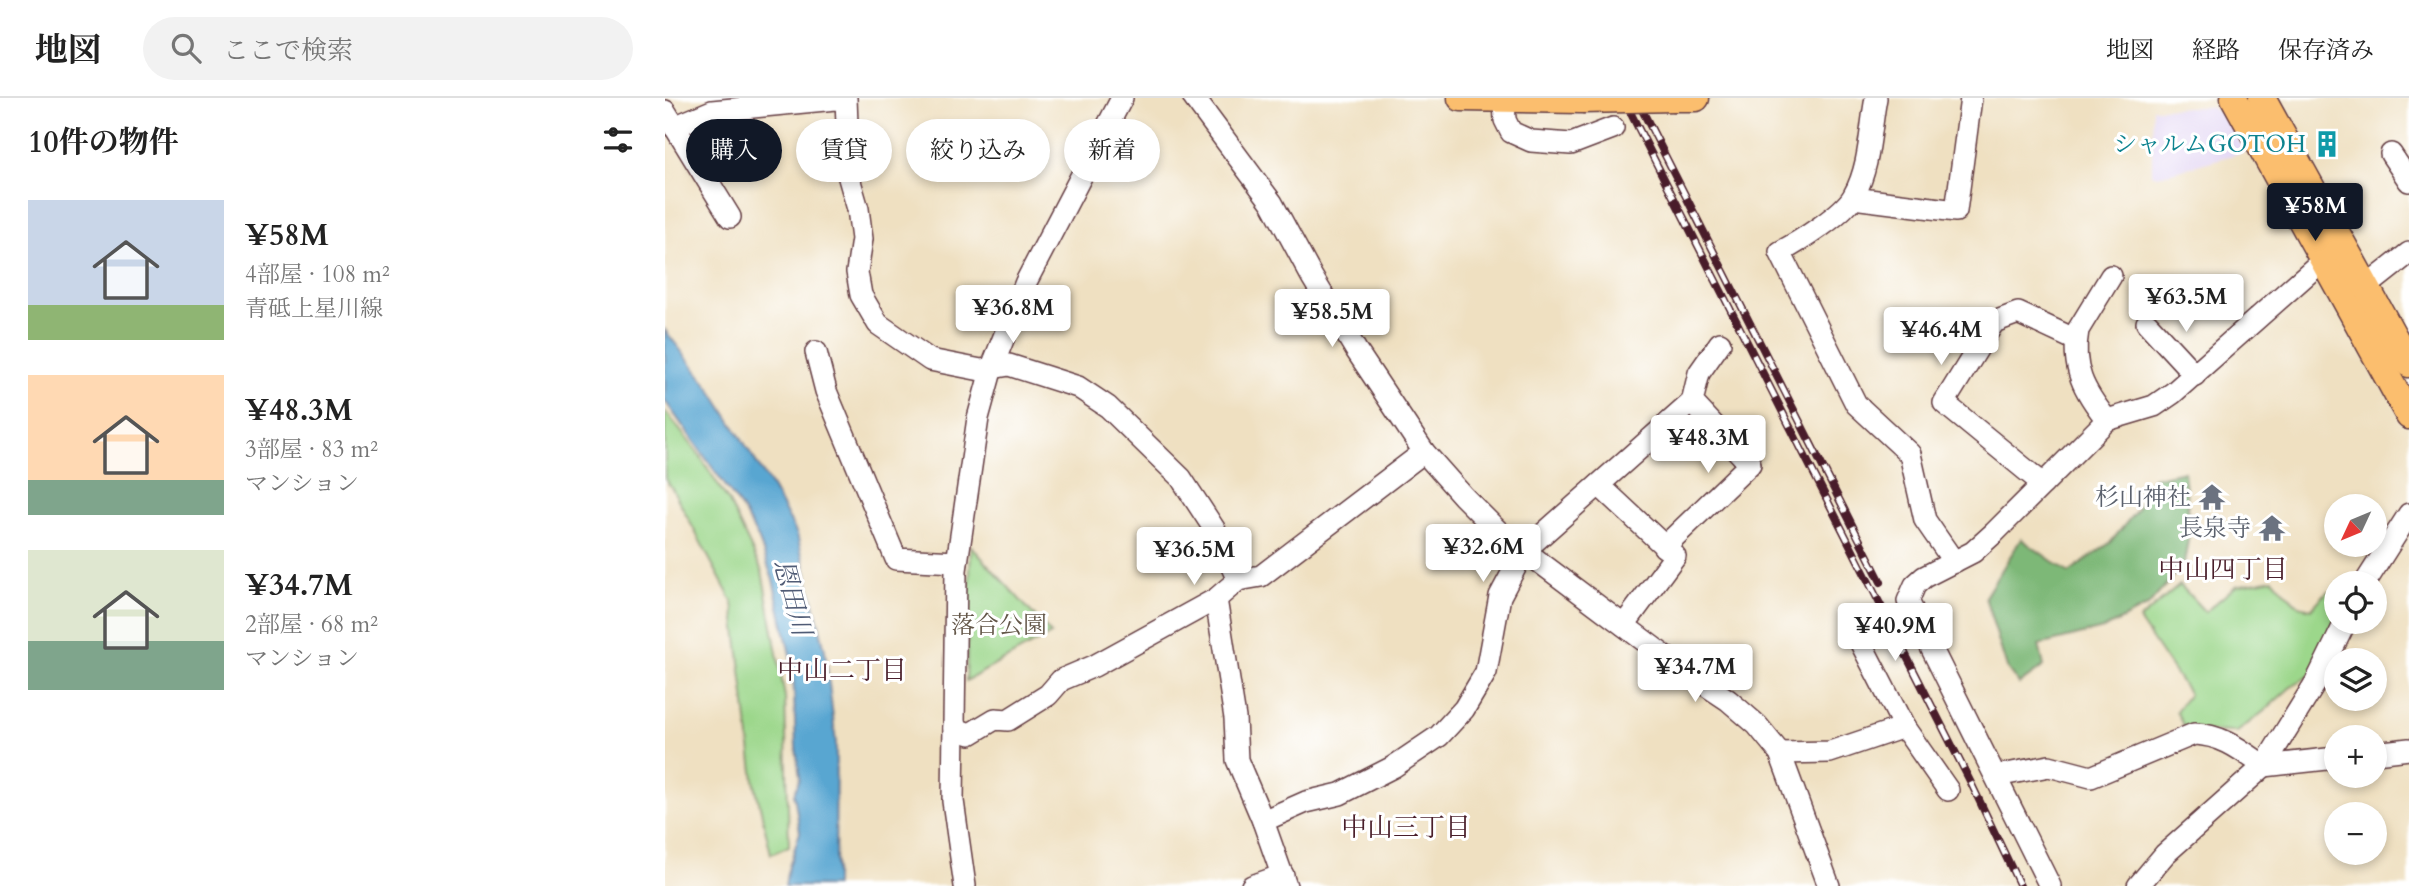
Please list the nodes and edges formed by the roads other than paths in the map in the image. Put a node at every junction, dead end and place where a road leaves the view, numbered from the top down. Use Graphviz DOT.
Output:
graph roads {
  1 [pos="1122,98"];
  2 [pos="1194,98"];
  3 [pos="1461,98"];
  4 [pos="1675,98"];
  5 [pos="1696,98"];
  6 [pos="1876,98"];
  7 [pos="1971,98"];
  8 [pos="2234,98"];
  9 [pos="2262,98"];
  10 [pos="1504,100"];
  11 [pos="670,119"];
  12 [pos="1613,128"];
  13 [pos="2391,154"];
  14 [pos="2409,181"];
  15 [pos="1853,198"];
  16 [pos="730,217"];
  17 [pos="2409,253"];
  18 [pos="2324,262"];
  19 [pos="2111,276"];
  20 [pos="2366,287"];
  21 [pos="2147,323"];
  22 [pos="2076,340"];
  23 [pos="1720,344"];
  24 [pos="816,352"];
  25 [pos="2409,364"];
  26 [pos="992,367"];
  27 [pos="2195,375"];
  28 [pos="1692,402"];
  29 [pos="2409,416"];
  30 [pos="2107,420"];
  31 [pos="1424,452"];
  32 [pos="2043,484"];
  33 [pos="1599,485"];
  34 [pos="2409,514"];
  35 [pos="1664,547"];
  36 [pos="1524,551"];
  37 [pos="957,562"];
  38 [pos="1954,562"];
  39 [pos="2373,571"];
  40 [pos="1238,580"];
  41 [pos="1216,599"];
  42 [pos="1848,618"];
  43 [pos="1624,625"];
  44 [pos="2340,634"];
  45 [pos="1904,727"];
  46 [pos="954,728"];
  47 [pos="2409,749"];
  48 [pos="2387,752"];
  49 [pos="1780,753"];
  50 [pos="2324,759"];
  51 [pos="2263,766"];
  52 [pos="1996,776"];
  53 [pos="1948,790"];
  54 [pos="1263,821"];
  55 [pos="1285,880"];
  56 [pos="1825,884"];
  57 [pos="965,886"];
  58 [pos="1252,886"];
  59 [pos="2050,886"];
  60 [pos="2138,886"];
  1 -- 26 [label="street"];
  2 -- 31 [label="street"];
  3 -- 10 [label="main road"];
  4 -- 5 [label="main road"];
  4 -- 10 [label="main road, bridge"];
  6 -- 15 [label="street"];
  7 -- 15 [label="street"];
  8 -- 18 [label="main road"];
  9 -- 20 [label="main road"];
  10 -- 12 [label="street"];
  11 -- 16 [label="street"];
  11 -- 26 [label="street"];
  13 -- 14 [label="street"];
  15 -- 38 [label="street"];
  17 -- 20 [label="street"];
  18 -- 27 [label="street"];
  18 -- 29 [label="main road"];
  19 -- 22 [label="street"];
  20 -- 25 [label="main road"];
  21 -- 27 [label="street"];
  22 -- 30 [label="street"];
  22 -- 32 [label="street"];
  23 -- 28 [label="street"];
  24 -- 37 [label="street"];
  26 -- 37 [label="street"];
  26 -- 40 [label="street"];
  27 -- 30 [label="street"];
  28 -- 33 [label="street"];
  28 -- 35 [label="street"];
  30 -- 32 [label="street"];
  31 -- 36 [label="street"];
  31 -- 40 [label="street"];
  32 -- 38 [label="street"];
  33 -- 35 [label="street"];
  33 -- 36 [label="street"];
  34 -- 39 [label="street"];
  35 -- 43 [label="street"];
  36 -- 43 [label="street"];
  36 -- 54 [label="street"];
  37 -- 46 [label="street"];
  38 -- 52 [label="street"];
  40 -- 41 [label="street"];
  41 -- 46 [label="street"];
  41 -- 54 [label="street"];
  42 -- 45 [label="street"];
  43 -- 49 [label="street"];
  44 -- 51 [label="street"];
  45 -- 49 [label="street"];
  45 -- 53 [label="street"];
  46 -- 57 [label="street"];
  47 -- 48 [label="street"];
  49 -- 56 [label="street"];
  50 -- 51 [label="street"];
  51 -- 52 [label="street"];
  51 -- 60 [label="street"];
  52 -- 59 [label="street"];
  54 -- 55 [label="street"];
  55 -- 58 [label="street"];
}
